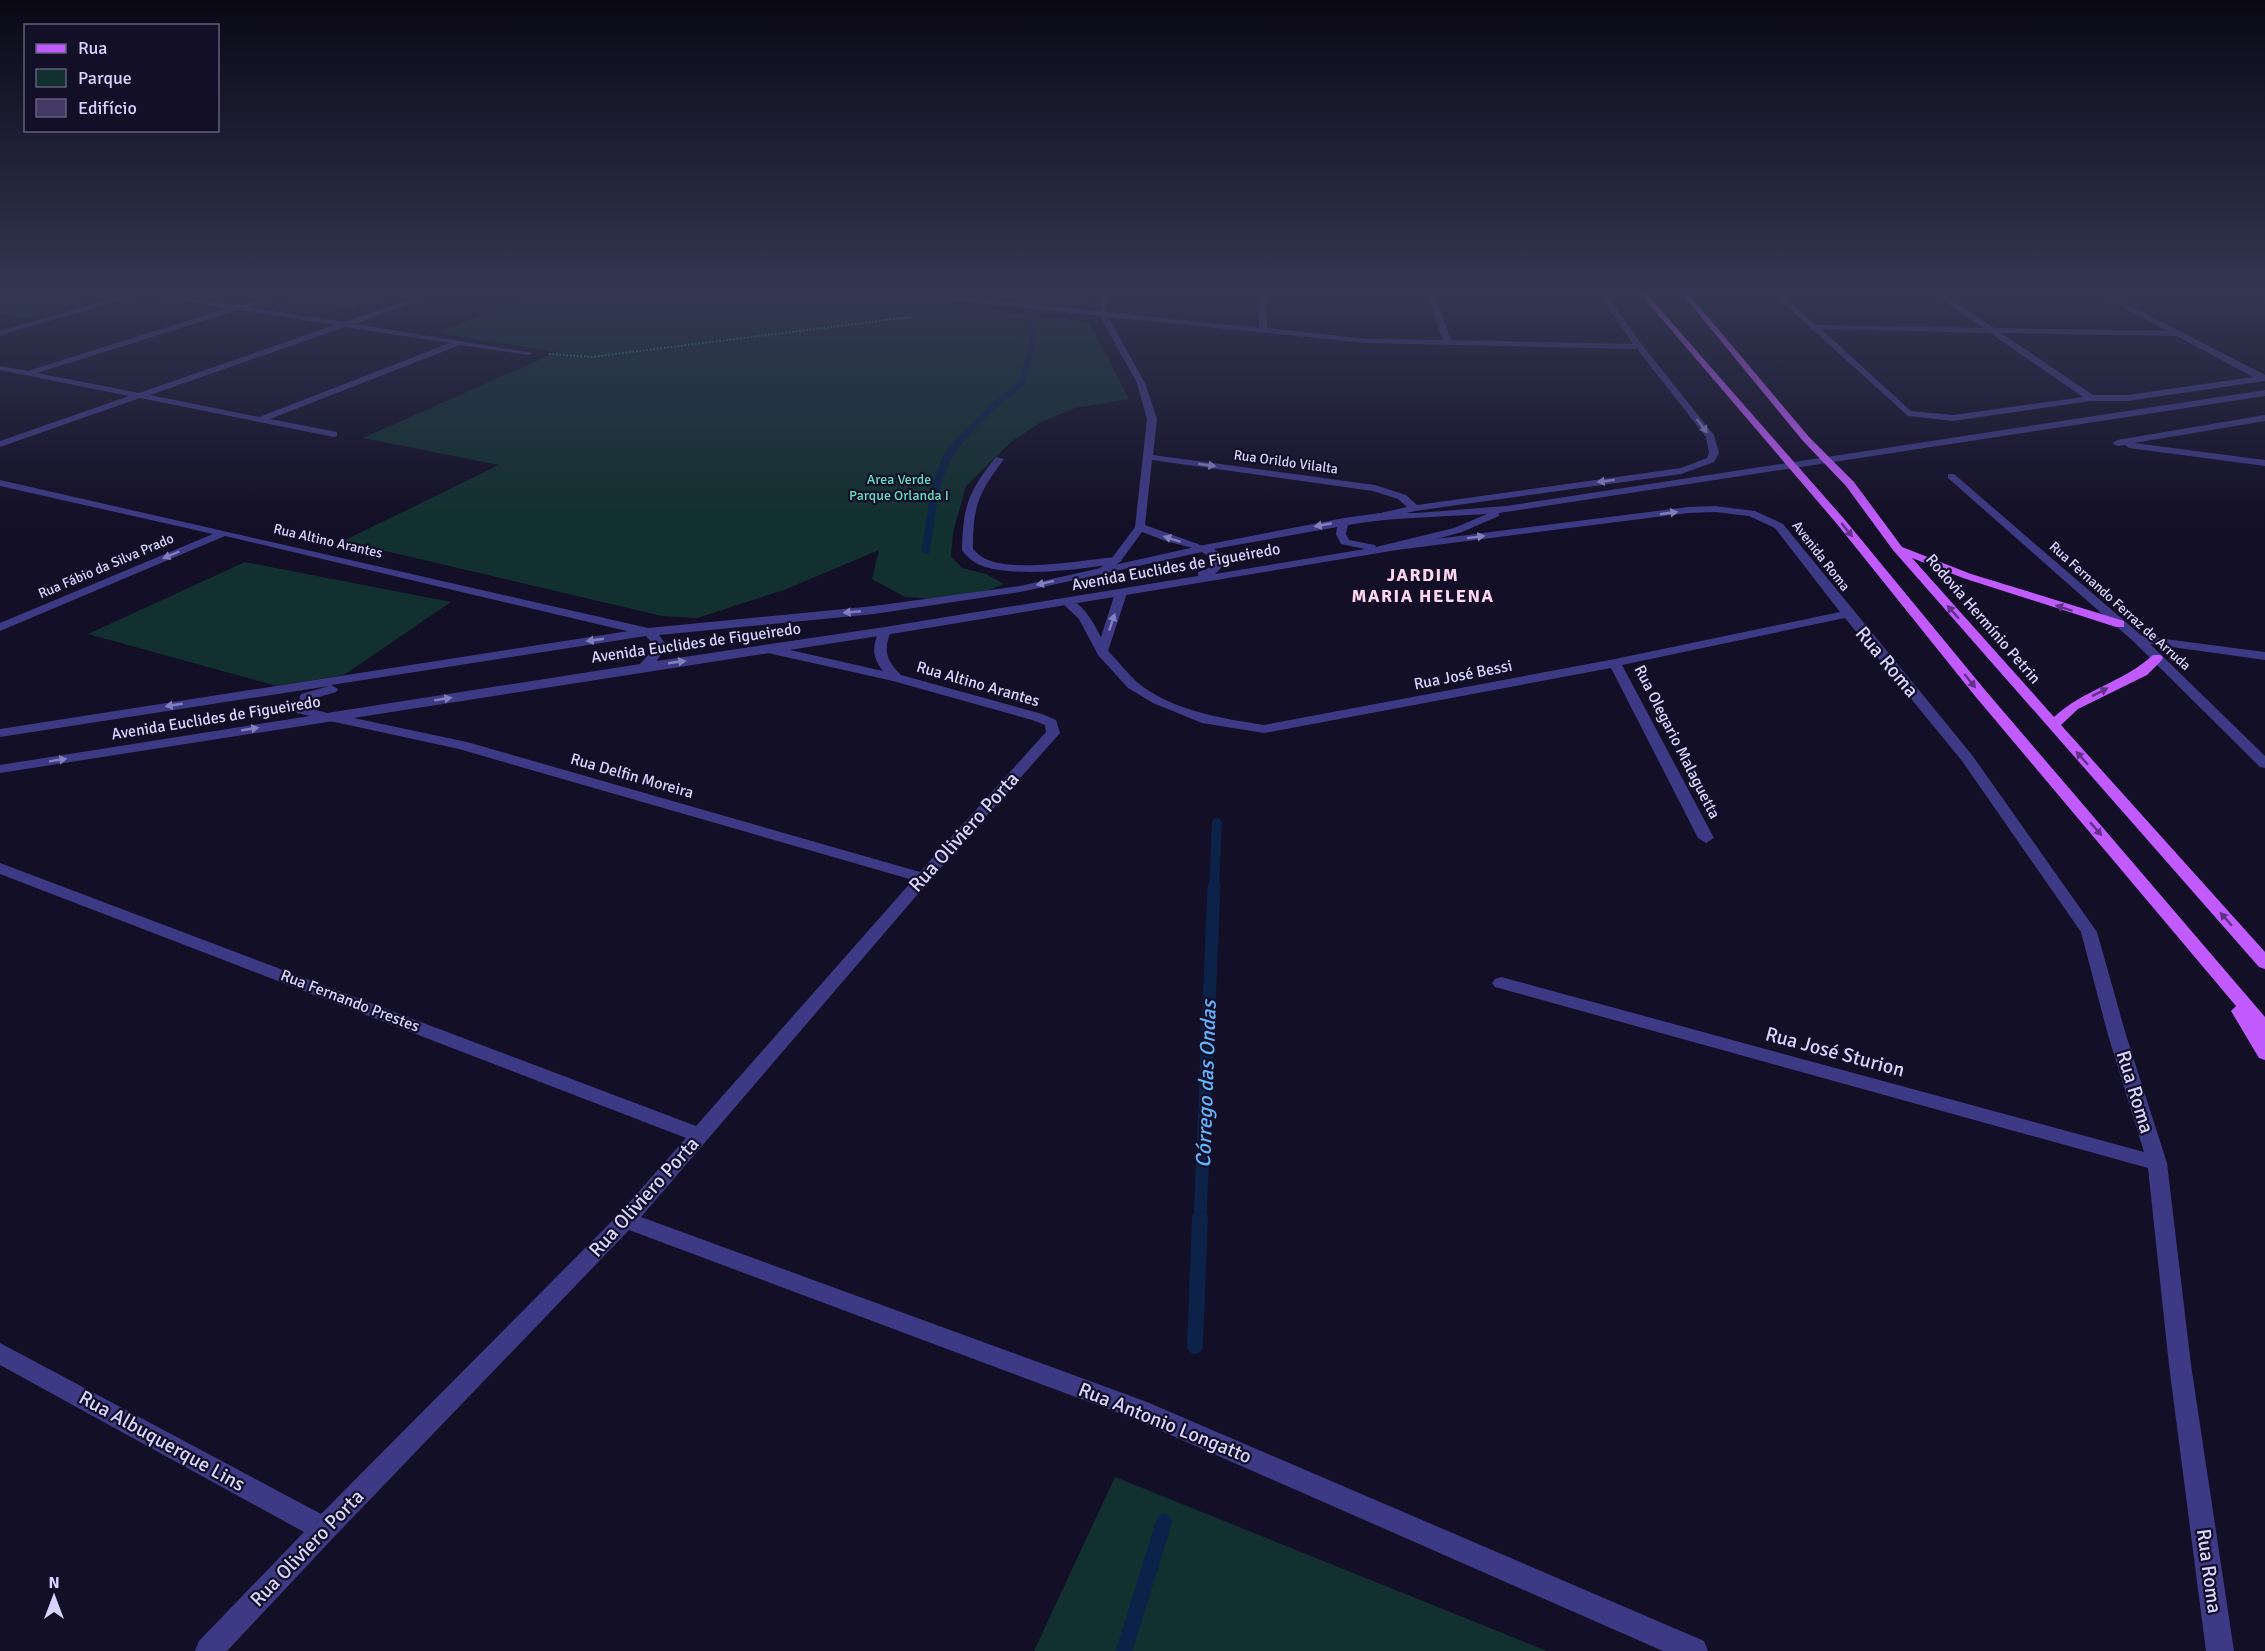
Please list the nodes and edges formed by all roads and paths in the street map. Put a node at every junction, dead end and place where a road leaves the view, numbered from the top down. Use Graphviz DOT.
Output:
graph roads {
  1 [pos="0,368"];
  2 [pos="44,368"];
  3 [pos="219,368"];
  4 [pos="393,368"];
  5 [pos="1133,368"];
  6 [pos="1656,368"];
  7 [pos="1707,368"];
  8 [pos="1747,368"];
  9 [pos="1859,368"];
  10 [pos="2047,368"];
  11 [pos="2244,368"];
  12 [pos="28,373"];
  13 [pos="2263,378"];
  14 [pos="2265,393"];
  15 [pos="142,395"];
  16 [pos="2091,398"];
  17 [pos="2265,418"];
  18 [pos="261,419"];
  19 [pos="334,434"];
  20 [pos="0,444"];
  21 [pos="1149,457"];
  22 [pos="999,459"];
  23 [pos="2250,462"];
  24 [pos="2265,463"];
  25 [pos="1951,476"];
  26 [pos="2265,477"];
  27 [pos="0,483"];
  28 [pos="1414,508"];
  29 [pos="1506,509"];
  30 [pos="1734,510"];
  31 [pos="1380,516"];
  32 [pos="1344,521"];
  33 [pos="1140,527"];
  34 [pos="225,533"];
  35 [pos="1397,547"];
  36 [pos="1204,548"];
  37 [pos="1897,548"];
  38 [pos="1111,564"];
  39 [pos="1162,585"];
  40 [pos="1121,592"];
  41 [pos="1067,602"];
  42 [pos="1848,614"];
  43 [pos="2120,624"];
  44 [pos="0,627"];
  45 [pos="885,631"];
  46 [pos="648,632"];
  47 [pos="2138,639"];
  48 [pos="768,649"];
  49 [pos="1102,652"];
  50 [pos="507,653"];
  51 [pos="2265,656"];
  52 [pos="2157,658"];
  53 [pos="1615,663"];
  54 [pos="644,667"];
  55 [pos="896,678"];
  56 [pos="330,717"];
  57 [pos="1051,723"];
  58 [pos="2053,725"];
  59 [pos="0,733"];
  60 [pos="2265,764"];
  61 [pos="0,769"];
  62 [pos="1706,838"];
  63 [pos="0,867"];
  64 [pos="923,878"];
  65 [pos="2265,963"];
  66 [pos="2212,965"];
  67 [pos="1501,984"];
  68 [pos="2265,1029"];
  69 [pos="2265,1053"];
  70 [pos="700,1135"];
  71 [pos="2157,1163"];
  72 [pos="626,1220"];
  73 [pos="0,1353"];
  74 [pos="324,1529"];
  75 [pos="209,1651"];
  76 [pos="1694,1651"];
  77 [pos="2220,1651"];
  1 -- 12 [label="street"];
  2 -- 12 [label="street"];
  3 -- 15 [label="street"];
  4 -- 18 [label="street"];
  5 -- 21 [label="street"];
  6 -- 28 [label="street, Avenida Euclides de Figueiredo, one-way"];
  7 -- 66 [label="main road, one-way"];
  8 -- 37 [label="main road, Rodovia Hermínio Petrin"];
  9 -- 16 [label="street"];
  10 -- 16 [label="street"];
  11 -- 13 [label="street"];
  12 -- 15 [label="street"];
  13 -- 16 [label="street"];
  14 -- 29 [label="street"];
  15 -- 18 [label="street"];
  15 -- 20 [label="street"];
  17 -- 23 [label="street"];
  18 -- 19 [label="street"];
  21 -- 28 [label="street, Rua Orildo Vilalta, one-way"];
  21 -- 33 [label="street"];
  22 -- 38 [label="street"];
  23 -- 24 [label="street"];
  23 -- 26 [label="street"];
  25 -- 43 [label="street, Rua Fernando Ferraz de Arruda"];
  27 -- 34 [label="street, Rua Altino Arantes"];
  28 -- 31 [label="street, Avenida Euclides de Figueiredo"];
  29 -- 31 [label="street, Avenida Euclides de Figueiredo"];
  29 -- 35 [label="street, Avenida Euclides de Figueiredo"];
  35 -- 30 [label="street, Avenida Euclides de Figueiredo, one-way"];
  30 -- 42 [label="street, Avenida Roma"];
  31 -- 32 [label="street, Avenida Euclides de Figueiredo"];
  32 -- 35 [label="street"];
  32 -- 36 [label="street, Avenida Euclides de Figueiredo, one-way"];
  36 -- 33 [label="street, one-way"];
  33 -- 38 [label="street"];
  34 -- 44 [label="street, Rua Fábio da Silva Prado, one-way"];
  34 -- 46 [label="street, Rua Altino Arantes"];
  35 -- 39 [label="street, Avenida Euclides de Figueiredo"];
  36 -- 38 [label="street, Avenida Euclides de Figueiredo"];
  36 -- 39 [label="street"];
  43 -- 37 [label="main road, one-way"];
  58 -- 37 [label="main road, Rodovia Hermínio Petrin, one-way"];
  38 -- 46 [label="street, Avenida Euclides de Figueiredo, one-way"];
  39 -- 40 [label="street, Avenida Euclides de Figueiredo"];
  40 -- 41 [label="street, Avenida Euclides de Figueiredo"];
  49 -- 40 [label="street, one-way"];
  41 -- 45 [label="street, Avenida Euclides de Figueiredo"];
  41 -- 49 [label="street, Rua José Bessi"];
  42 -- 53 [label="street, Rua José Bessi"];
  42 -- 71 [label="street, Rua Roma"];
  43 -- 47 [label="street, Rua Fernando Ferraz de Arruda"];
  45 -- 48 [label="street, Avenida Euclides de Figueiredo"];
  45 -- 55 [label="street, Rua Altino Arantes"];
  46 -- 50 [label="street, Avenida Euclides de Figueiredo, one-way"];
  46 -- 54 [label="street"];
  47 -- 51 [label="street"];
  47 -- 52 [label="street, Rua Fernando Ferraz de Arruda"];
  54 -- 48 [label="street, Avenida Euclides de Figueiredo, one-way"];
  48 -- 55 [label="street, Rua Altino Arantes"];
  49 -- 53 [label="street, Rua José Bessi"];
  50 -- 56 [label="street, Rua Delfin Moreira"];
  50 -- 59 [label="street, Avenida Euclides de Figueiredo, one-way"];
  58 -- 52 [label="main road, one-way"];
  52 -- 60 [label="street, Rua Fernando Ferraz de Arruda"];
  53 -- 62 [label="street, Rua Olegario Malaguetta"];
  56 -- 54 [label="street, Avenida Euclides de Figueiredo, one-way"];
  55 -- 57 [label="street, Rua Altino Arantes"];
  61 -- 56 [label="street, Avenida Euclides de Figueiredo, one-way"];
  56 -- 64 [label="street, Rua Delfin Moreira"];
  57 -- 64 [label="street, Rua Oliviero Porta"];
  65 -- 58 [label="main road, Rodovia Hermínio Petrin, one-way"];
  63 -- 70 [label="street, Rua Fernando Prestes"];
  64 -- 70 [label="street, Rua Oliviero Porta"];
  66 -- 68 [label="main road"];
  66 -- 69 [label="main road"];
  67 -- 71 [label="street, Rua José Sturion"];
  70 -- 72 [label="street, Rua Oliviero Porta"];
  71 -- 77 [label="street, Rua Roma"];
  72 -- 74 [label="street, Rua Oliviero Porta"];
  72 -- 76 [label="street, Rua Antonio Longatto"];
  73 -- 74 [label="street, Rua Albuquerque Lins"];
  74 -- 75 [label="street, Rua Oliviero Porta"];
}
